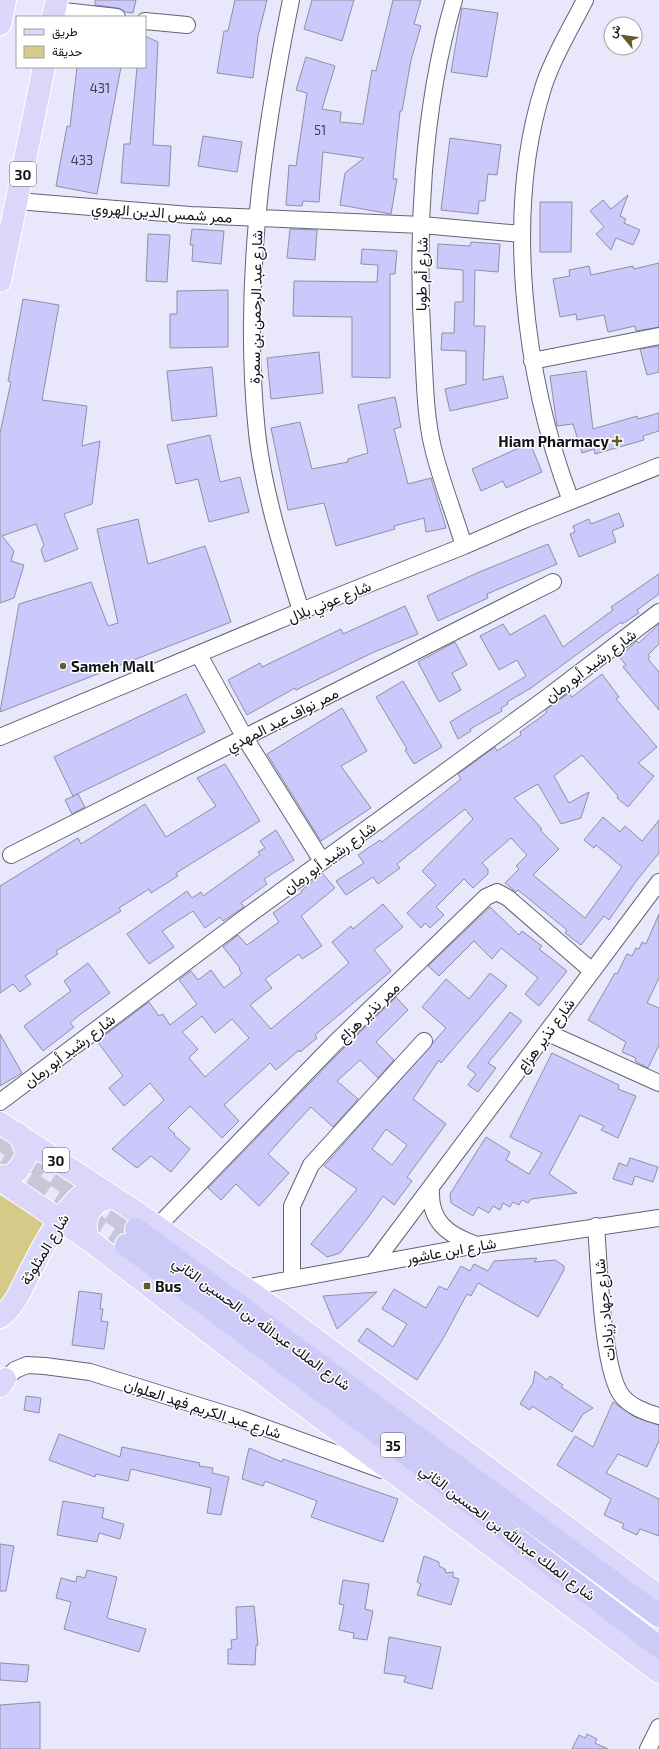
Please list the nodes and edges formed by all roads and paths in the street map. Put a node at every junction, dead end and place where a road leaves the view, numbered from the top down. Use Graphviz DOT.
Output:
graph roads {
  1 [pos="5,0"];
  2 [pos="291,0"];
  3 [pos="454,0"];
  4 [pos="585,0"];
  5 [pos="55,9"];
  6 [pos="109,16"];
  7 [pos="146,21"];
  8 [pos="0,24"];
  9 [pos="187,25"];
  10 [pos="44,68"];
  11 [pos="17,201"];
  12 [pos="257,219"];
  13 [pos="422,226"];
  14 [pos="522,234"];
  15 [pos="0,281"];
  16 [pos="659,336"];
  17 [pos="532,361"];
  18 [pos="659,466"];
  19 [pos="571,501"];
  20 [pos="464,546"];
  21 [pos="553,582"];
  22 [pos="301,611"];
  23 [pos="659,612"];
  24 [pos="199,655"];
  25 [pos="0,737"];
  26 [pos="245,738"];
  27 [pos="11,855"];
  28 [pos="322,861"];
  29 [pos="659,882"];
  30 [pos="592,971"];
  31 [pos="548,1033"];
  32 [pos="424,1041"];
  33 [pos="659,1083"];
  34 [pos="0,1102"];
  35 [pos="9,1128"];
  36 [pos="0,1176"];
  37 [pos="0,1180"];
  38 [pos="432,1188"];
  39 [pos="102,1191"];
  40 [pos="659,1218"];
  41 [pos="60,1220"];
  42 [pos="596,1226"];
  43 [pos="157,1227"];
  44 [pos="88,1239"];
  45 [pos="477,1245"];
  46 [pos="374,1263"];
  47 [pos="292,1279"];
  48 [pos="244,1288"];
  49 [pos="0,1317"];
  50 [pos="3,1383"];
  51 [pos="659,1416"];
  52 [pos="400,1477"];
  53 [pos="659,1596"];
  54 [pos="659,1616"];
  55 [pos="659,1647"];
  56 [pos="659,1672"];
  57 [pos="659,1727"];
  58 [pos="648,1749"];
  1 -- 8 [label="main road"];
  2 -- 12 [label="street, شارع عبد الرحمن بن سمرة"];
  3 -- 13 [label="street, شارع أم طوبا"];
  4 -- 14 [label="street"];
  5 -- 6 [label="street"];
  7 -- 9 [label="street"];
  10 -- 11 [label="main road, 30"];
  11 -- 12 [label="street, ممر شمس الدين الهروي"];
  11 -- 15 [label="main road, 30"];
  12 -- 13 [label="street, ممر شمس الدين الهروي"];
  12 -- 22 [label="street, شارع عبد الرحمن بن سمرة"];
  13 -- 14 [label="street, ممر شمس الدين الهروي"];
  13 -- 20 [label="street, شارع أم طوبا"];
  14 -- 17 [label="street"];
  16 -- 17 [label="street"];
  17 -- 19 [label="street"];
  18 -- 19 [label="street, شارع عوني بلال"];
  19 -- 20 [label="street, شارع عوني بلال"];
  20 -- 22 [label="street, شارع عوني بلال"];
  21 -- 26 [label="street, ممر نواف عبد المهدي"];
  22 -- 24 [label="street, شارع عوني بلال"];
  23 -- 28 [label="street, شارع رشيد أبو رمان"];
  24 -- 25 [label="street, شارع عوني بلال"];
  24 -- 26 [label="street"];
  26 -- 27 [label="street, ممر نواف عبد المهدي"];
  26 -- 28 [label="street"];
  28 -- 34 [label="street, شارع رشيد أبو رمان"];
  29 -- 30 [label="street, شارع نذير هزاع"];
  30 -- 31 [label="street, شارع نذير هزاع"];
  30 -- 43 [label="street, ممر نذير هزاع"];
  31 -- 33 [label="street"];
  31 -- 38 [label="street, شارع نذير هزاع"];
  32 -- 47 [label="street"];
  35 -- 36 [label="main road"];
  35 -- 39 [label="main road, 30"];
  37 -- 41 [label="main road"];
  38 -- 45 [label="street"];
  38 -- 46 [label="street, شارع نذير هزاع"];
  39 -- 41 [label="main road, شارع المثلوثة"];
  39 -- 43 [label="main road"];
  39 -- 44 [label="main road"];
  40 -- 42 [label="street, شارع ابن عاشور"];
  41 -- 44 [label="main road"];
  41 -- 49 [label="main road, شارع المثلوثة"];
  42 -- 45 [label="street, شارع ابن عاشور"];
  42 -- 51 [label="street, شارع جهاد زيادات"];
  43 -- 48 [label="main road"];
  44 -- 52 [label="main road"];
  45 -- 46 [label="street, شارع ابن عاشور"];
  46 -- 47 [label="street, شارع ابن عاشور"];
  47 -- 48 [label="street, شارع ابن عاشور"];
  48 -- 53 [label="main road"];
  50 -- 52 [label="street, شارع عبد الكريم فهد العلوان"];
  52 -- 56 [label="main road"];
  54 -- 55 [label="highway, شارع الملك عبدالله بن الحسين الثاني / 35"];
  57 -- 58 [label="street"];
}
